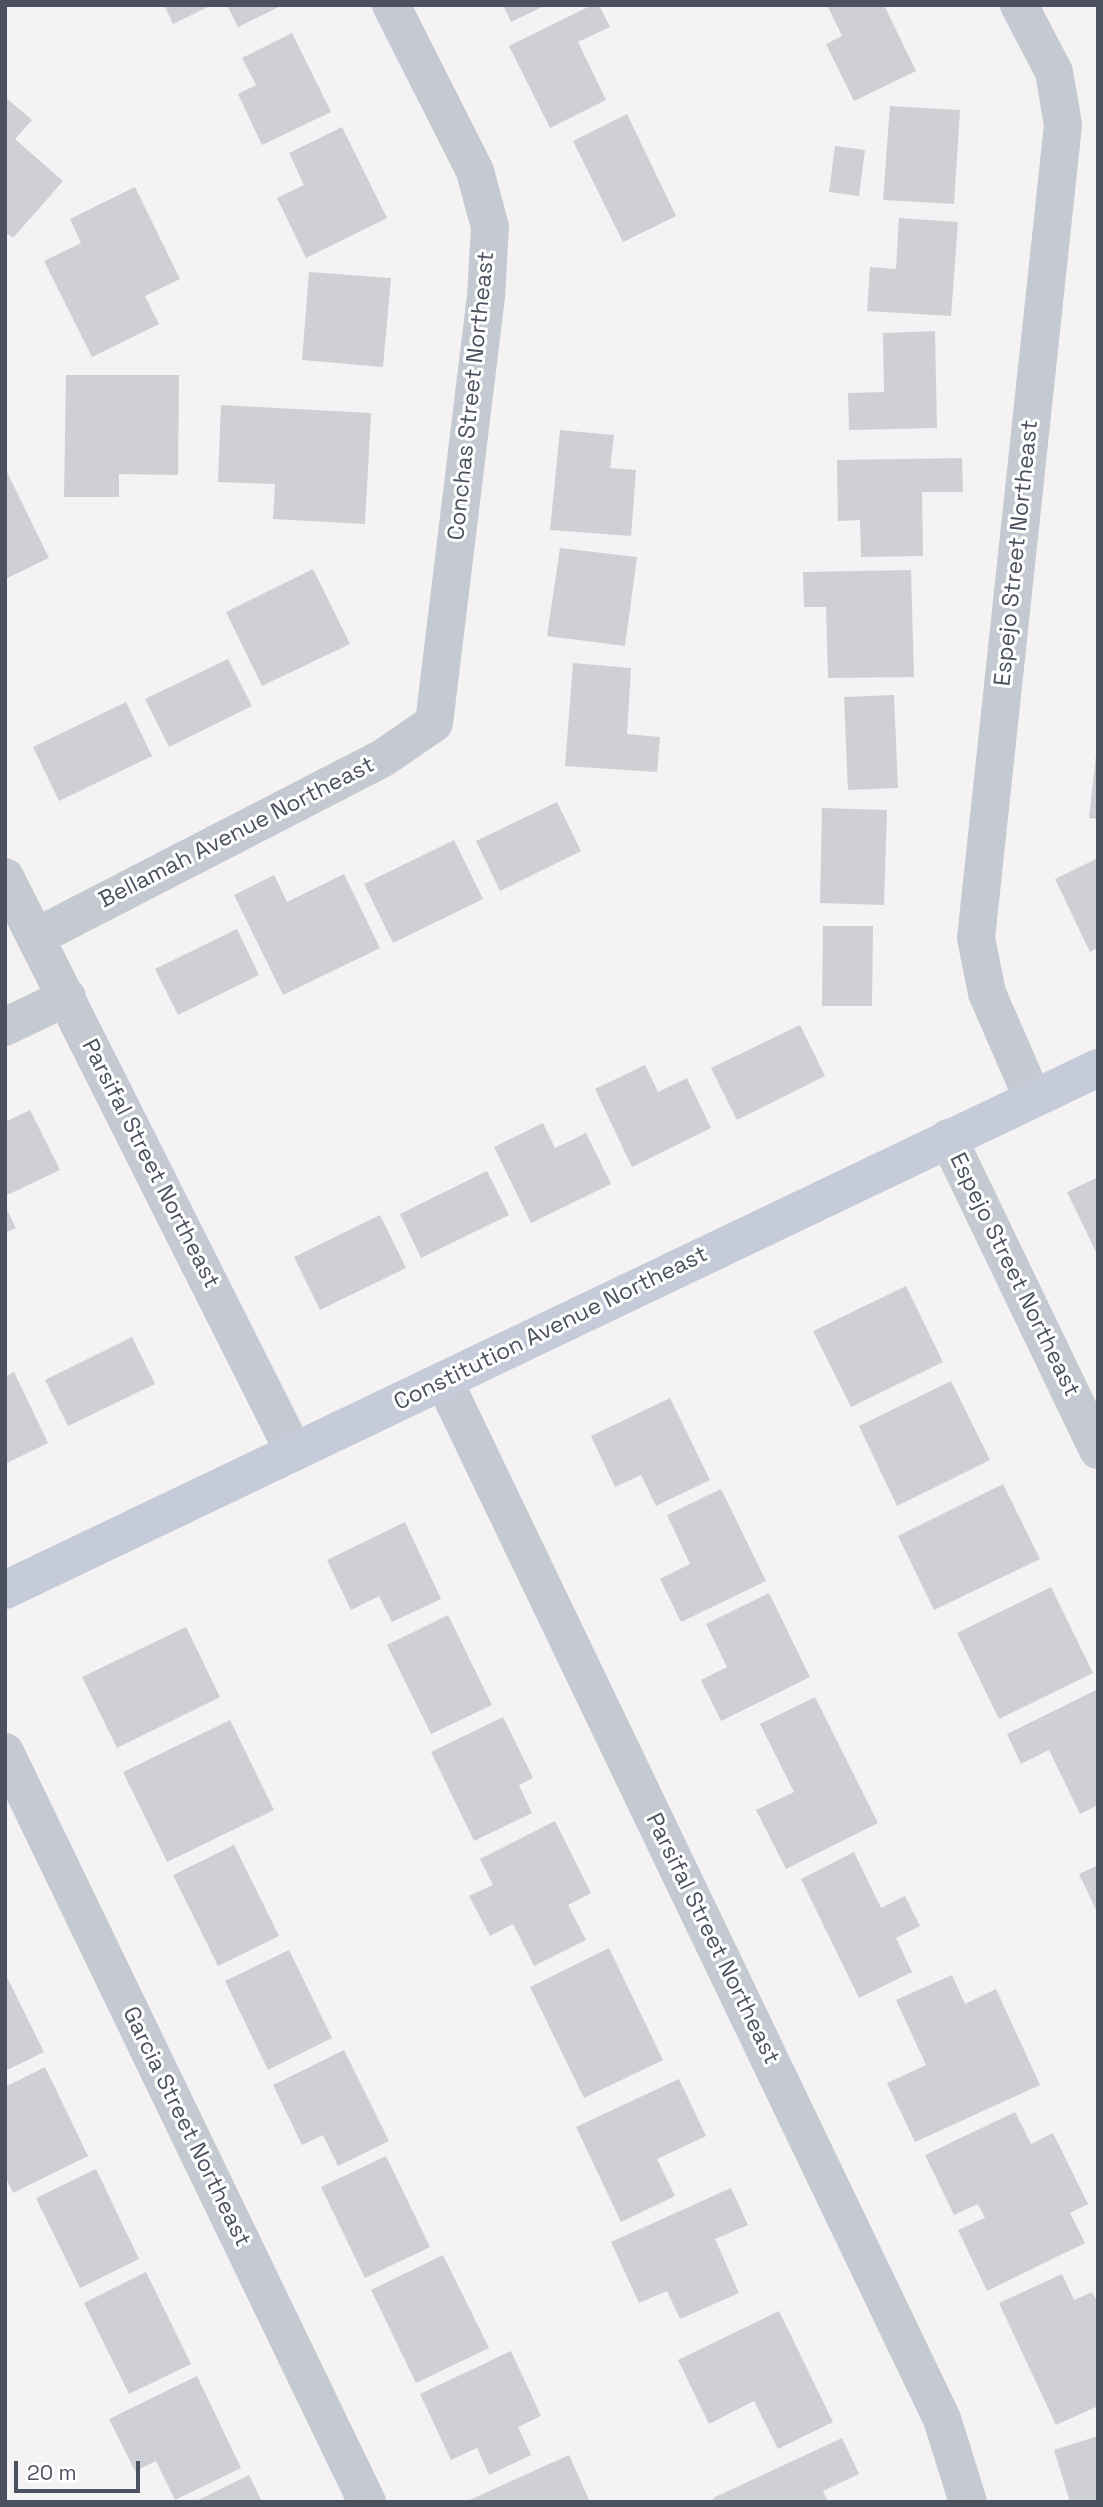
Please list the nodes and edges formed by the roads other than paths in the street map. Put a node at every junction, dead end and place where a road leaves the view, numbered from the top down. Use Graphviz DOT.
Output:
graph roads {
  1 [pos="391,5"];
  2 [pos="1019,5"];
  3 [pos="434,723"];
  4 [pos="5,877"];
  5 [pos="36,937"];
  6 [pos="67,997"];
  7 [pos="5,1027"];
  8 [pos="1098,1068"];
  9 [pos="1033,1098"];
  10 [pos="948,1138"];
  11 [pos="444,1381"];
  12 [pos="1098,1450"];
  13 [pos="294,1452"];
  14 [pos="5,1590"];
  15 [pos="5,1752"];
  16 [pos="367,2502"];
  17 [pos="968,2502"];
  1 -- 3 [label="street, Conchas Street Northeast"];
  2 -- 9 [label="street, Espejo Street Northeast"];
  3 -- 5 [label="street, Bellamah Avenue Northeast"];
  4 -- 5 [label="street, Parsifal Street Northeast"];
  5 -- 6 [label="street, Parsifal Street Northeast"];
  6 -- 7 [label="street"];
  6 -- 13 [label="street, Parsifal Street Northeast"];
  8 -- 9 [label="street, Constitution Avenue Northeast"];
  9 -- 10 [label="street, Constitution Avenue Northeast"];
  10 -- 11 [label="street, Constitution Avenue Northeast"];
  10 -- 12 [label="street, Espejo Street Northeast"];
  11 -- 13 [label="street, Constitution Avenue Northeast"];
  11 -- 17 [label="street, Parsifal Street Northeast"];
  13 -- 14 [label="street, Constitution Avenue Northeast"];
  15 -- 16 [label="street, Garcia Street Northeast"];
}
